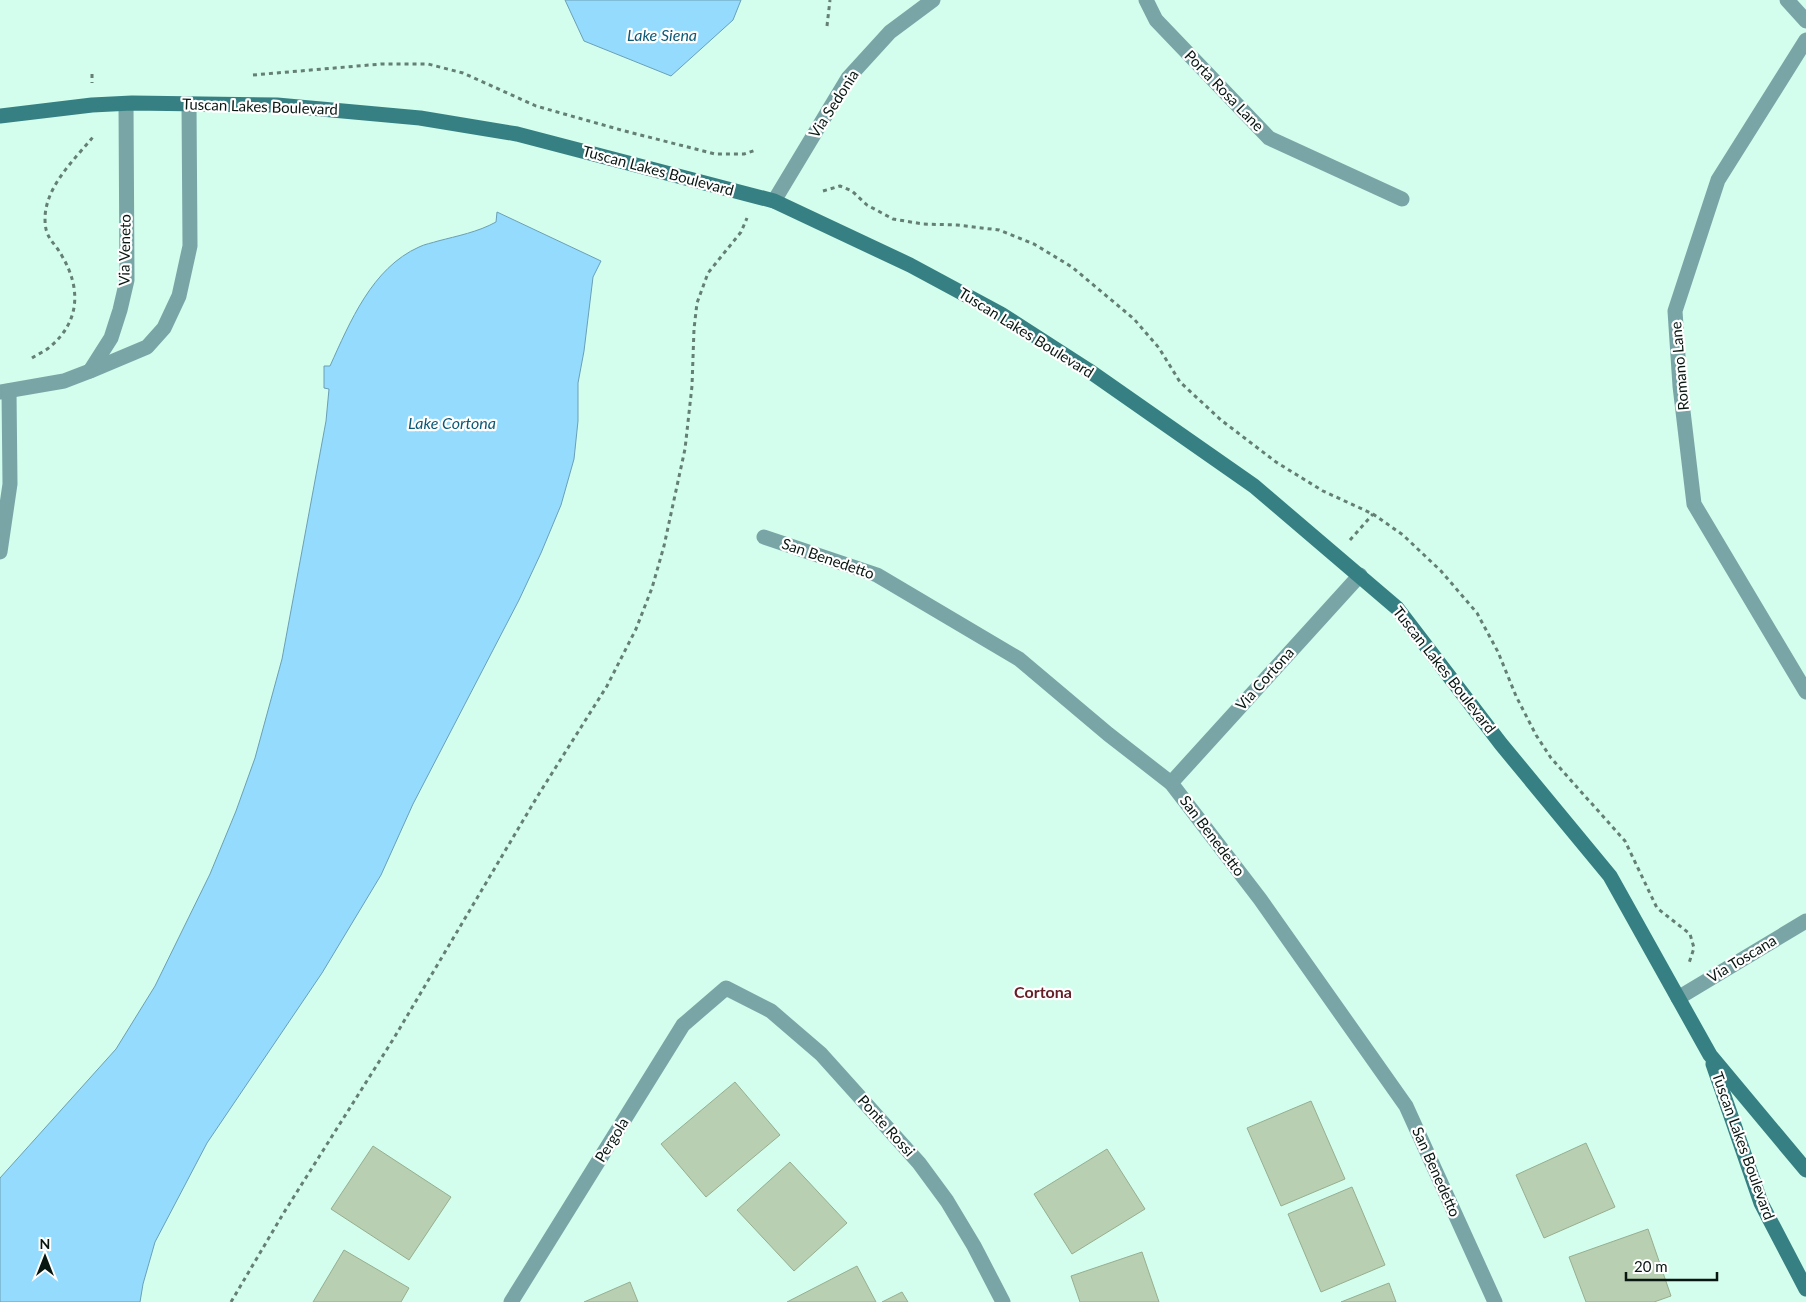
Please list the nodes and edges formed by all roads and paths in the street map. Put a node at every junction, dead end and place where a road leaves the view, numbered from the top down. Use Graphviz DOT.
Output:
graph roads {
  1 [pos="830,0"];
  2 [pos="933,0"];
  3 [pos="1146,0"];
  4 [pos="1787,0"];
  5 [pos="1806,22"];
  6 [pos="827,26"];
  7 [pos="1806,40"];
  8 [pos="253,75"];
  9 [pos="126,104"];
  10 [pos="189,104"];
  11 [pos="0,116"];
  12 [pos="93,137"];
  13 [pos="756,150"];
  14 [pos="1402,199"];
  15 [pos="774,201"];
  16 [pos="748,217"];
  17 [pos="32,358"];
  18 [pos="90,371"];
  19 [pos="5,391"];
  20 [pos="1373,514"];
  21 [pos="764,537"];
  22 [pos="1350,540"];
  23 [pos="0,552"];
  24 [pos="1360,575"];
  25 [pos="1806,692"];
  26 [pos="1171,783"];
  27 [pos="1806,921"];
  28 [pos="726,988"];
  29 [pos="1678,998"];
  30 [pos="1710,1055"];
  31 [pos="1806,1170"];
  32 [pos="1806,1289"];
  33 [pos="231,1302"];
  34 [pos="511,1302"];
  35 [pos="1003,1302"];
  36 [pos="1495,1302"];
  1 -- 6 [label="path"];
  2 -- 15 [label="street, Via Sedonia"];
  3 -- 14 [label="street, Porta Rosa Lane"];
  4 -- 5 [label="street"];
  7 -- 25 [label="street, Romano Lane"];
  8 -- 13 [label="path"];
  9 -- 10 [label="street, Tuscan Lakes Boulevard"];
  9 -- 11 [label="street, Tuscan Lakes Boulevard"];
  9 -- 18 [label="street, Via Veneto"];
  10 -- 15 [label="street, Tuscan Lakes Boulevard"];
  10 -- 18 [label="street"];
  12 -- 17 [label="path"];
  15 -- 24 [label="street, Tuscan Lakes Boulevard"];
  16 -- 33 [label="path"];
  18 -- 19 [label="street"];
  19 -- 23 [label="street"];
  20 -- 22 [label="path"];
  21 -- 26 [label="street, San Benedetto"];
  24 -- 26 [label="street, Via Cortona"];
  24 -- 29 [label="street, Tuscan Lakes Boulevard"];
  26 -- 36 [label="street, San Benedetto"];
  27 -- 29 [label="street, Via Toscana"];
  28 -- 34 [label="street, Pergola"];
  28 -- 35 [label="street, Ponte Rossi"];
  29 -- 30 [label="street, Tuscan Lakes Boulevard"];
  30 -- 31 [label="street, Tuscan Lakes Boulevard"];
  30 -- 32 [label="street, Tuscan Lakes Boulevard"];
}
